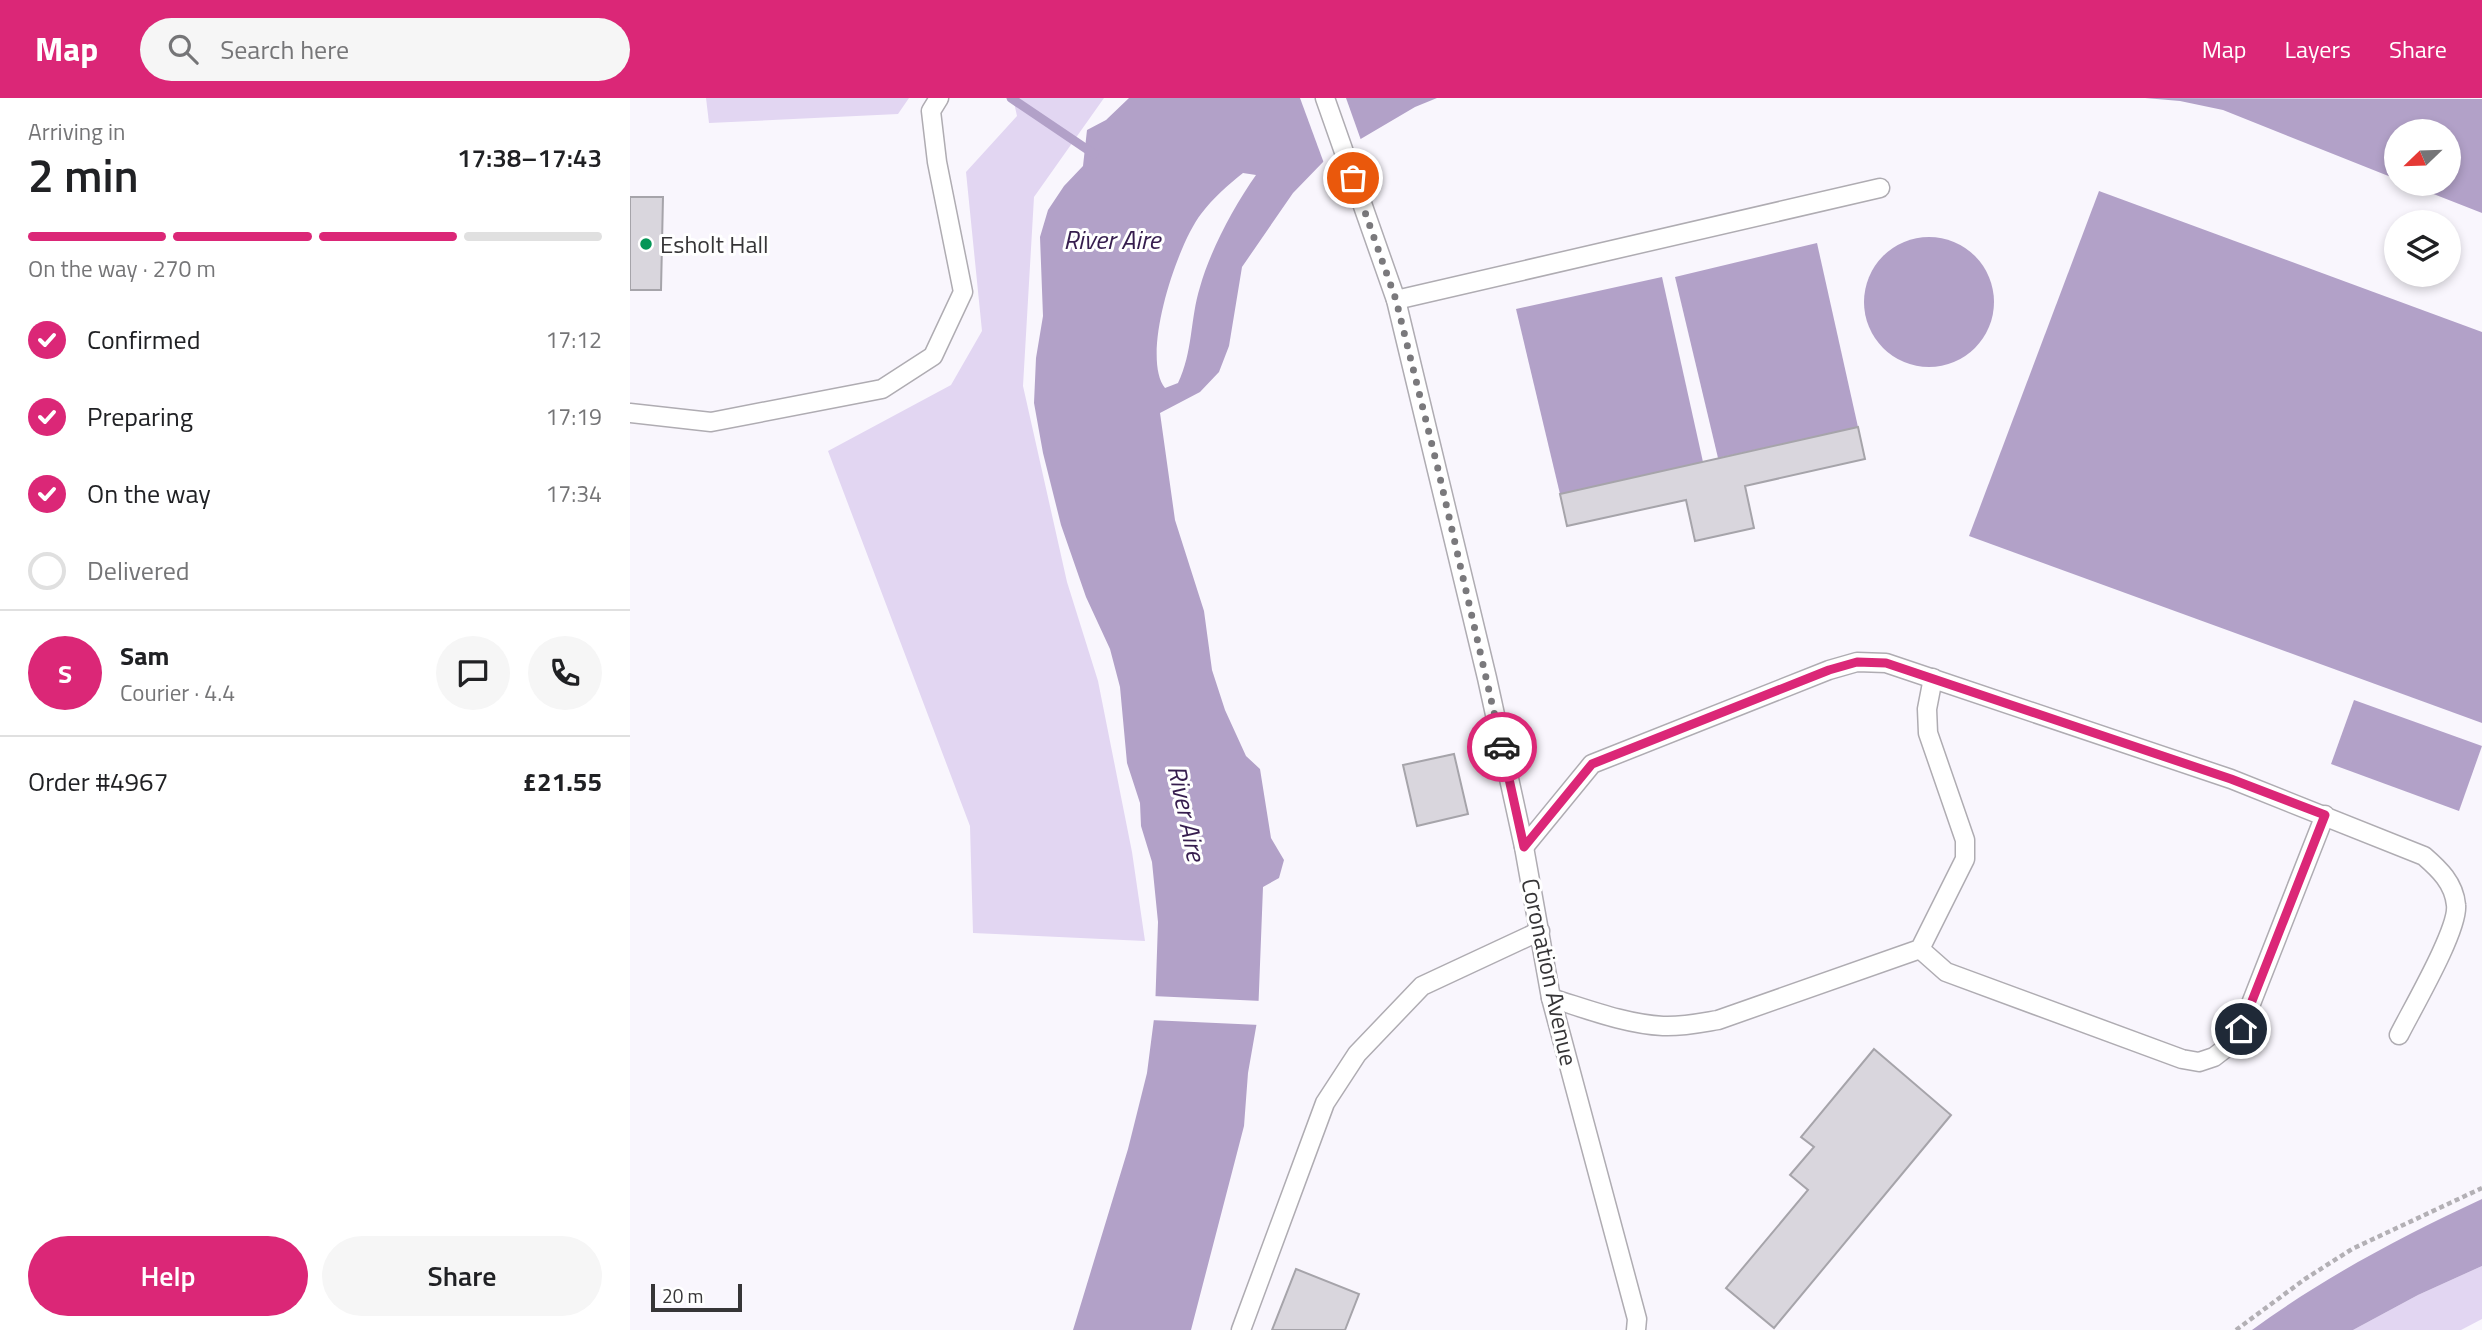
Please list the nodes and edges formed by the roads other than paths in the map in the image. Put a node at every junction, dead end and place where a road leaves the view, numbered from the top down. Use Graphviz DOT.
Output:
graph roads {
  1 [pos="939,98"];
  2 [pos="1325,98"];
  3 [pos="1880,188"];
  4 [pos="1396,300"];
  5 [pos="630,413"];
  6 [pos="1933,678"];
  7 [pos="2325,815"];
  8 [pos="1524,847"];
  9 [pos="1540,931"];
  10 [pos="1920,949"];
  11 [pos="1551,998"];
  12 [pos="2399,1035"];
  13 [pos="1636,1324"];
  14 [pos="1241,1330"];
  1 -- 5 [label="lane"];
  2 -- 4 [label="lane, Coronation Avenue"];
  3 -- 4 [label="lane"];
  4 -- 8 [label="lane, Coronation Avenue"];
  6 -- 7 [label="lane"];
  6 -- 8 [label="lane"];
  6 -- 10 [label="lane"];
  7 -- 10 [label="lane"];
  7 -- 12 [label="lane"];
  8 -- 9 [label="lane, Coronation Avenue"];
  9 -- 11 [label="lane, Coronation Avenue"];
  9 -- 14 [label="lane"];
  10 -- 11 [label="lane"];
  11 -- 13 [label="lane, Coronation Avenue"];
}
